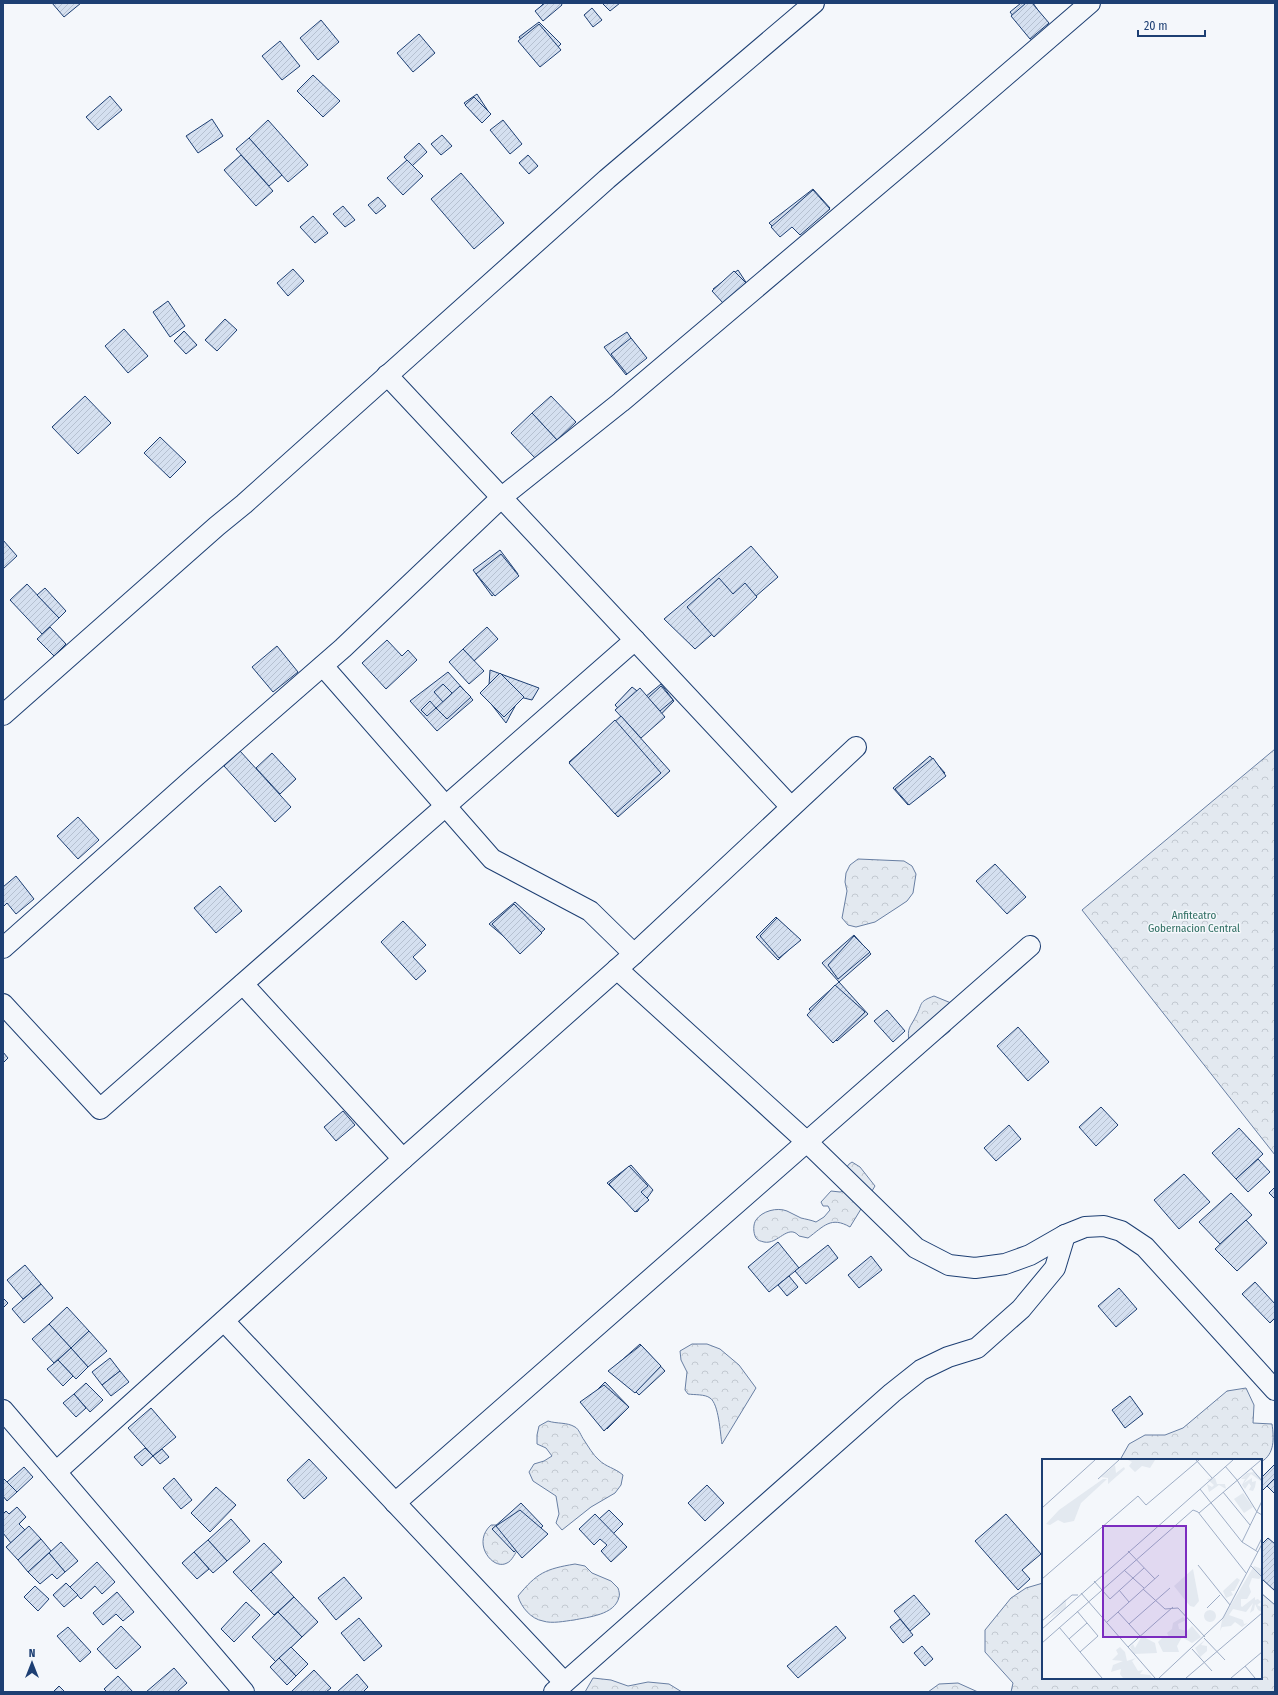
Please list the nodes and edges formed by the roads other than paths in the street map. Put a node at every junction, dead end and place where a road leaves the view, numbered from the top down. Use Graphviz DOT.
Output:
graph roads {
  1 [pos="814,3"];
  2 [pos="1090,3"];
  3 [pos="387,375"];
  4 [pos="502,497"];
  5 [pos="635,640"];
  6 [pos="323,666"];
  7 [pos="3,715"];
  8 [pos="856,747"];
  9 [pos="446,805"];
  10 [pos="791,807"];
  11 [pos="1030,946"];
  12 [pos="3,948"];
  13 [pos="634,954"];
  14 [pos="617,969"];
  15 [pos="243,984"];
  16 [pos="3,1004"];
  17 [pos="807,1142"];
  18 [pos="403,1159"];
  19 [pos="1065,1235"];
  20 [pos="224,1321"];
  21 [pos="1275,1390"];
  22 [pos="3,1410"];
  23 [pos="56,1472"];
  24 [pos="395,1503"];
  25 [pos="559,1687"];
  26 [pos="244,1692"];
  1 -- 3 [label="street"];
  2 -- 4 [label="street"];
  3 -- 4 [label="street"];
  3 -- 7 [label="street"];
  4 -- 5 [label="street"];
  4 -- 6 [label="street"];
  5 -- 9 [label="street"];
  5 -- 10 [label="street"];
  6 -- 9 [label="street"];
  6 -- 12 [label="street"];
  8 -- 10 [label="street"];
  9 -- 13 [label="street"];
  9 -- 15 [label="street"];
  10 -- 13 [label="street"];
  11 -- 17 [label="street"];
  13 -- 14 [label="street"];
  14 -- 17 [label="street"];
  14 -- 18 [label="street"];
  15 -- 16 [label="street"];
  15 -- 18 [label="street"];
  17 -- 19 [label="street"];
  17 -- 24 [label="street"];
  18 -- 20 [label="street"];
  19 -- 21 [label="street"];
  19 -- 25 [label="street"];
  20 -- 23 [label="street"];
  20 -- 24 [label="street"];
  22 -- 23 [label="street"];
  23 -- 26 [label="street"];
  24 -- 25 [label="street"];
}
